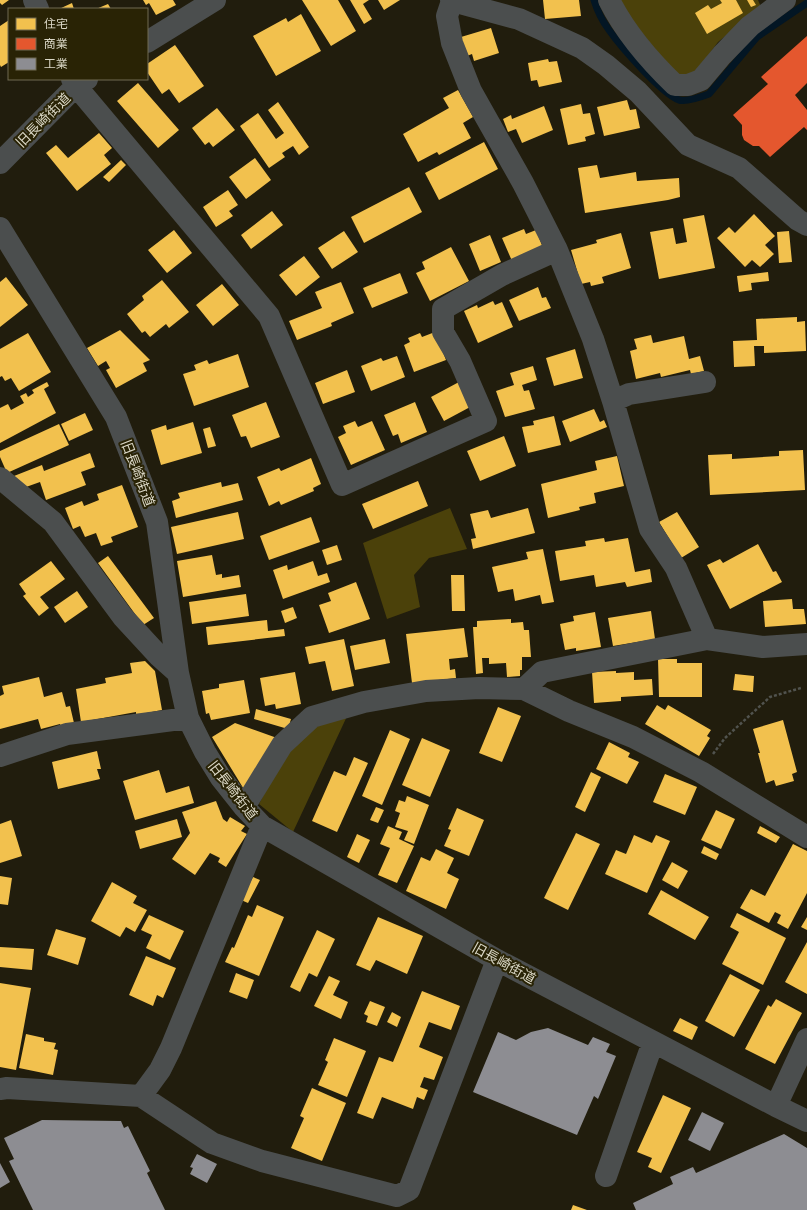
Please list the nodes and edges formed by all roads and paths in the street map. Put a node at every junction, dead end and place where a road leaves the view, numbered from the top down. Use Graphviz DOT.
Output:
graph roads {
  1 [pos="215,0"];
  2 [pos="609,0"];
  3 [pos="785,0"];
  4 [pos="451,1"];
  5 [pos="519,9"];
  6 [pos="148,41"];
  7 [pos="661,72"];
  8 [pos="78,81"];
  9 [pos="638,92"];
  10 [pos="0,163"];
  11 [pos="807,225"];
  12 [pos="0,228"];
  13 [pos="557,250"];
  14 [pos="705,382"];
  15 [pos="613,401"];
  16 [pos="0,478"];
  17 [pos="706,640"];
  18 [pos="807,644"];
  19 [pos="178,673"];
  20 [pos="801,688"];
  21 [pos="524,689"];
  22 [pos="188,718"];
  23 [pos="0,756"];
  24 [pos="701,772"];
  25 [pos="244,807"];
  26 [pos="262,826"];
  27 [pos="807,837"];
  28 [pos="497,960"];
  29 [pos="807,1039"];
  30 [pos="652,1042"];
  31 [pos="0,1089"];
  32 [pos="141,1096"];
  33 [pos="776,1106"];
  34 [pos="807,1121"];
  35 [pos="606,1176"];
  1 -- 6 [label="street"];
  2 -- 7 [label="street"];
  3 -- 7 [label="street"];
  4 -- 5 [label="street"];
  4 -- 13 [label="street"];
  5 -- 9 [label="street"];
  7 -- 9 [label="street"];
  8 -- 10 [label="street, 旧長崎街道"];
  8 -- 13 [label="street"];
  9 -- 11 [label="street"];
  12 -- 19 [label="street, 旧長崎街道"];
  13 -- 15 [label="street"];
  14 -- 15 [label="street"];
  15 -- 17 [label="street"];
  16 -- 19 [label="street"];
  17 -- 18 [label="street"];
  17 -- 21 [label="street"];
  19 -- 22 [label="street, 旧長崎街道"];
  20 -- 24 [label="path"];
  21 -- 24 [label="street"];
  21 -- 25 [label="street"];
  22 -- 23 [label="street"];
  22 -- 25 [label="street, 旧長崎街道"];
  24 -- 27 [label="street"];
  25 -- 26 [label="street, 旧長崎街道"];
  26 -- 28 [label="street, 旧長崎街道"];
  26 -- 32 [label="street"];
  28 -- 30 [label="street, 旧長崎街道"];
  28 -- 32 [label="street"];
  29 -- 33 [label="street"];
  30 -- 33 [label="street, 旧長崎街道"];
  30 -- 35 [label="street"];
  31 -- 32 [label="street"];
  33 -- 34 [label="street, 旧長崎街道"];
}
